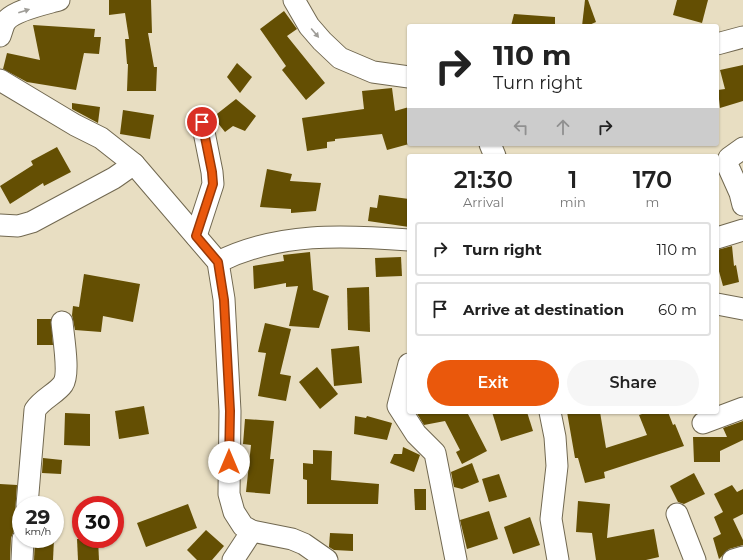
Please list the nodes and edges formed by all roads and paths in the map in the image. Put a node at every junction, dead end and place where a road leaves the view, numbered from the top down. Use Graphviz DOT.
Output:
graph roads {
  1 [pos="59,0"];
  2 [pos="294,0"];
  3 [pos="0,36"];
  4 [pos="743,37"];
  5 [pos="719,43"];
  6 [pos="407,77"];
  7 [pos="0,80"];
  8 [pos="202,122"];
  9 [pos="743,148"];
  10 [pos="134,164"];
  11 [pos="743,202"];
  12 [pos="0,225"];
  13 [pos="743,230"];
  14 [pos="196,236"];
  15 [pos="719,237"];
  16 [pos="407,240"];
  17 [pos="218,262"];
  18 [pos="719,304"];
  19 [pos="743,309"];
  20 [pos="62,322"];
  21 [pos="407,372"];
  22 [pos="743,408"];
  23 [pos="550,414"];
  24 [pos="703,423"];
  25 [pos="28,496"];
  26 [pos="677,514"];
  27 [pos="252,531"];
  28 [pos="23,548"];
  29 [pos="743,557"];
  30 [pos="22,560"];
  31 [pos="233,560"];
  32 [pos="327,560"];
  33 [pos="456,560"];
  34 [pos="558,560"];
  35 [pos="695,560"];
  36 [pos="733,560"];
  3 -- 1 [label="street, one-way"];
  2 -- 6 [label="street, one-way"];
  4 -- 5 [label="street"];
  7 -- 10 [label="street"];
  8 -- 14 [label="street"];
  9 -- 11 [label="street"];
  10 -- 12 [label="street"];
  10 -- 14 [label="street"];
  13 -- 15 [label="street"];
  14 -- 17 [label="street"];
  16 -- 17 [label="street"];
  17 -- 27 [label="street"];
  18 -- 19 [label="street"];
  20 -- 25 [label="street"];
  21 -- 33 [label="street"];
  22 -- 24 [label="street"];
  23 -- 34 [label="street"];
  26 -- 35 [label="street"];
  27 -- 31 [label="street"];
  27 -- 32 [label="street"];
  28 -- 30 [label="street"];
  29 -- 36 [label="street"];
}
